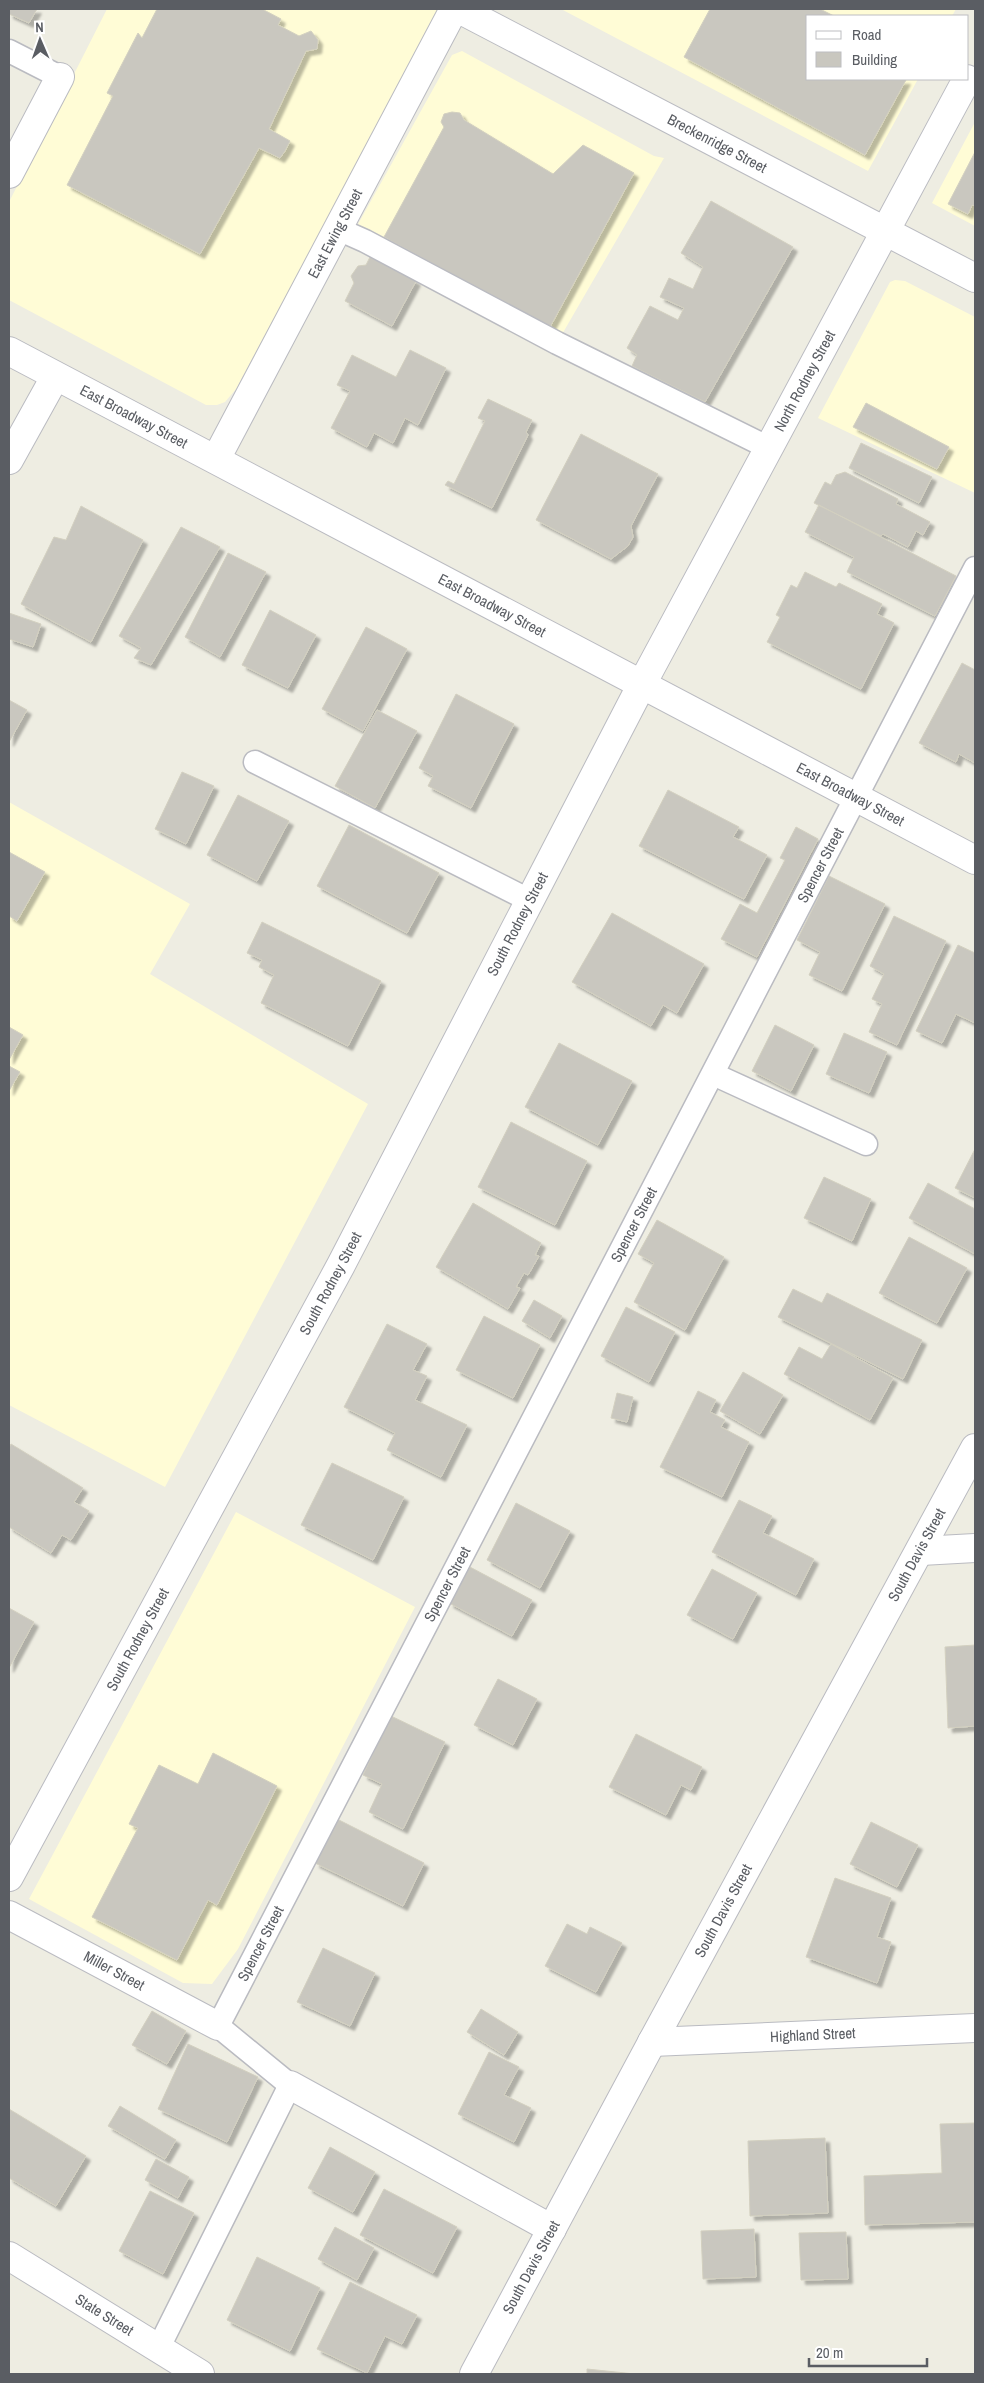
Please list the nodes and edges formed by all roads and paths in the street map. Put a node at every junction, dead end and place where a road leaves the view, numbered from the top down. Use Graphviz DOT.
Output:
graph roads {
  1 [pos="454,9"];
  2 [pos="459,9"];
  3 [pos="9,52"];
  4 [pos="60,77"];
  5 [pos="966,80"];
  6 [pos="9,174"];
  7 [pos="338,229"];
  8 [pos="886,232"];
  9 [pos="975,278"];
  10 [pos="9,351"];
  11 [pos="55,377"];
  12 [pos="769,448"];
  13 [pos="216,459"];
  14 [pos="9,460"];
  15 [pos="975,568"];
  16 [pos="642,684"];
  17 [pos="255,762"];
  18 [pos="856,798"];
  19 [pos="975,860"];
  20 [pos="529,900"];
  21 [pos="713,1074"];
  22 [pos="866,1144"];
  23 [pos="975,1448"];
  24 [pos="975,1548"];
  25 [pos="920,1551"];
  26 [pos="9,1877"];
  27 [pos="9,1915"];
  28 [pos="218,2026"];
  29 [pos="975,2028"];
  30 [pos="652,2042"];
  31 [pos="290,2085"];
  32 [pos="552,2229"];
  33 [pos="9,2256"];
  34 [pos="177,2365"];
  35 [pos="474,2374"];
  1 -- 7 [label="street, East Ewing Street"];
  2 -- 8 [label="street, Breckenridge Street"];
  3 -- 4 [label="lane"];
  4 -- 6 [label="street"];
  5 -- 8 [label="street, North Rodney Street"];
  7 -- 12 [label="lane"];
  7 -- 13 [label="street, East Ewing Street"];
  8 -- 9 [label="street, Breckenridge Street"];
  8 -- 12 [label="street, North Rodney Street"];
  10 -- 11 [label="street, East Broadway Street"];
  11 -- 13 [label="street, East Broadway Street"];
  11 -- 14 [label="street"];
  12 -- 16 [label="street, North Rodney Street"];
  13 -- 16 [label="street, East Broadway Street"];
  15 -- 18 [label="lane, Spencer Street"];
  16 -- 18 [label="street, East Broadway Street"];
  16 -- 20 [label="street, South Rodney Street"];
  17 -- 20 [label="lane"];
  18 -- 19 [label="street, East Broadway Street"];
  18 -- 21 [label="lane, Spencer Street"];
  20 -- 26 [label="street, South Rodney Street"];
  21 -- 22 [label="lane"];
  21 -- 28 [label="lane, Spencer Street"];
  23 -- 25 [label="street, South Davis Street"];
  24 -- 25 [label="street"];
  25 -- 30 [label="street, South Davis Street"];
  27 -- 28 [label="street, Miller Street"];
  28 -- 31 [label="lane"];
  29 -- 30 [label="street, Highland Street"];
  30 -- 32 [label="street, South Davis Street"];
  31 -- 32 [label="street"];
  31 -- 34 [label="lane"];
  32 -- 35 [label="street, South Davis Street"];
  33 -- 34 [label="street, State Street"];
}
